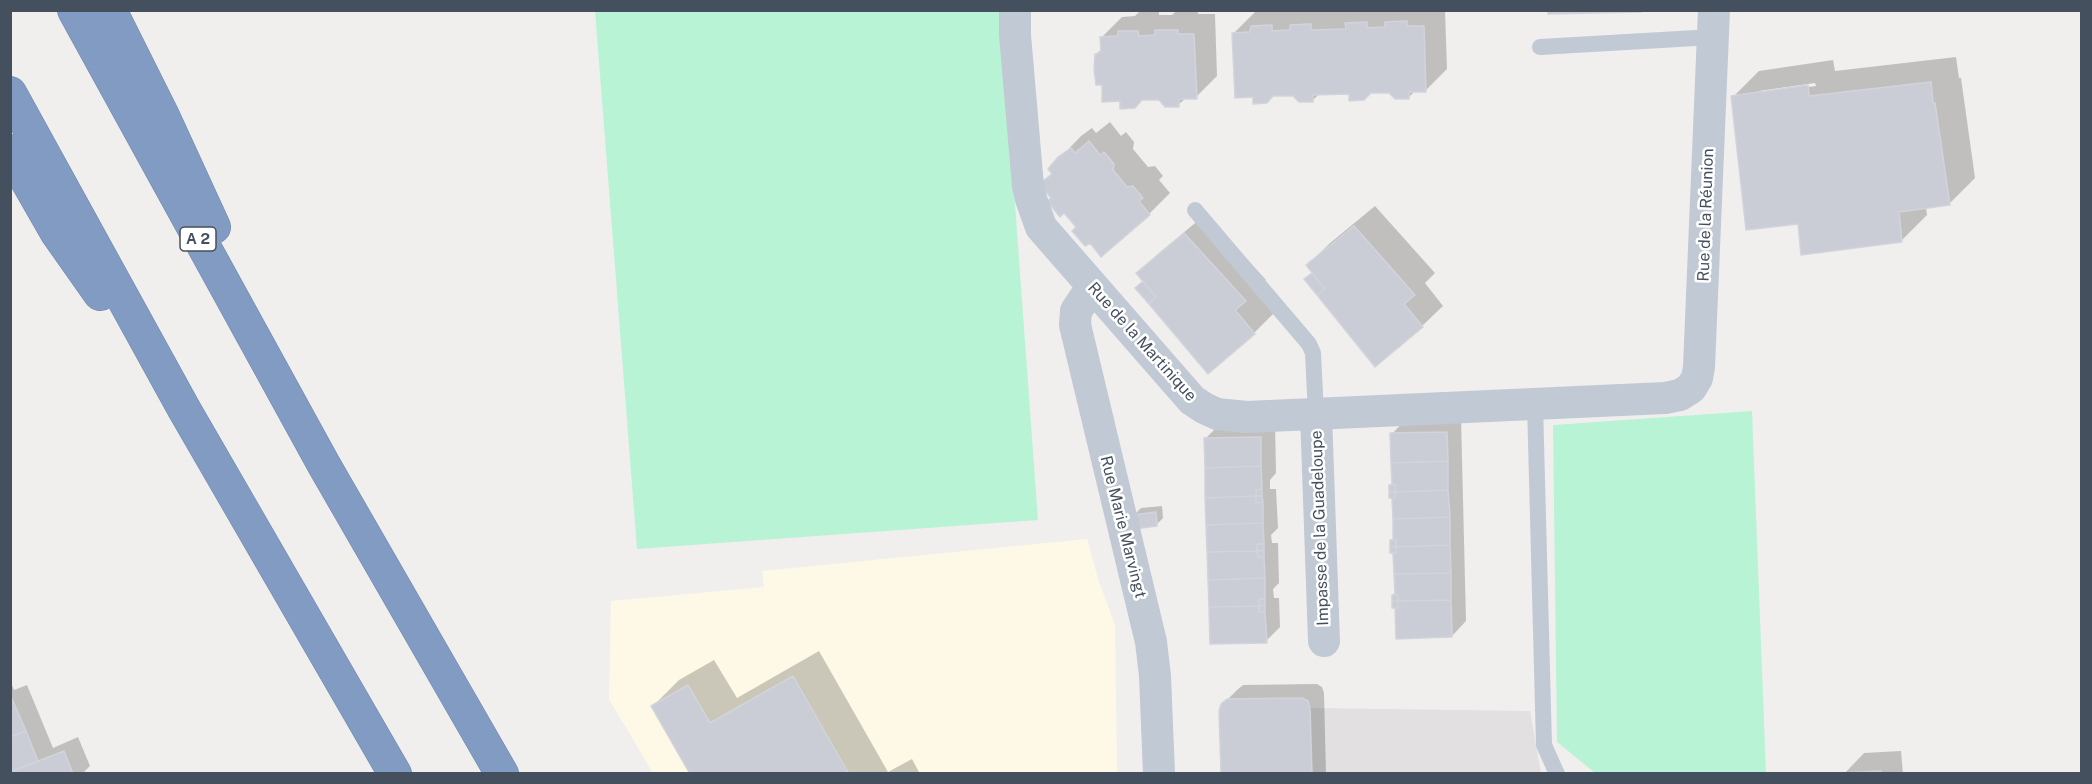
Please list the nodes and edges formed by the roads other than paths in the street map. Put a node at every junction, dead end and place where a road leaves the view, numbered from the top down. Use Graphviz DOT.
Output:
graph roads {
  1 [pos="74,10"];
  2 [pos="110,10"];
  3 [pos="1015,10"];
  4 [pos="1714,24"];
  5 [pos="1540,47"];
  6 [pos="10,93"];
  7 [pos="10,151"];
  8 [pos="1195,210"];
  9 [pos="1092,287"];
  10 [pos="1665,398"];
  11 [pos="1534,404"];
  12 [pos="184,409"];
  13 [pos="1316,414"];
  14 [pos="324,465"];
  15 [pos="1324,642"];
  16 [pos="395,774"];
  17 [pos="502,774"];
  18 [pos="1159,774"];
  19 [pos="1557,774"];
  1 -- 14 [label="highway, A 2"];
  2 -- 14 [label="highway"];
  3 -- 9 [label="street, Rue de la Martinique"];
  4 -- 5 [label="lane"];
  4 -- 10 [label="street, Rue de la Réunion"];
  6 -- 12 [label="highway"];
  7 -- 12 [label="highway"];
  8 -- 13 [label="lane"];
  9 -- 13 [label="street, Rue de la Martinique"];
  9 -- 18 [label="street, Rue Marie Marvingt"];
  10 -- 11 [label="street, Rue de la Martinique"];
  11 -- 13 [label="street, Rue de la Martinique"];
  11 -- 19 [label="lane"];
  12 -- 16 [label="highway"];
  13 -- 15 [label="street, Impasse de la Guadeloupe"];
  14 -- 17 [label="highway, A 2"];
}
